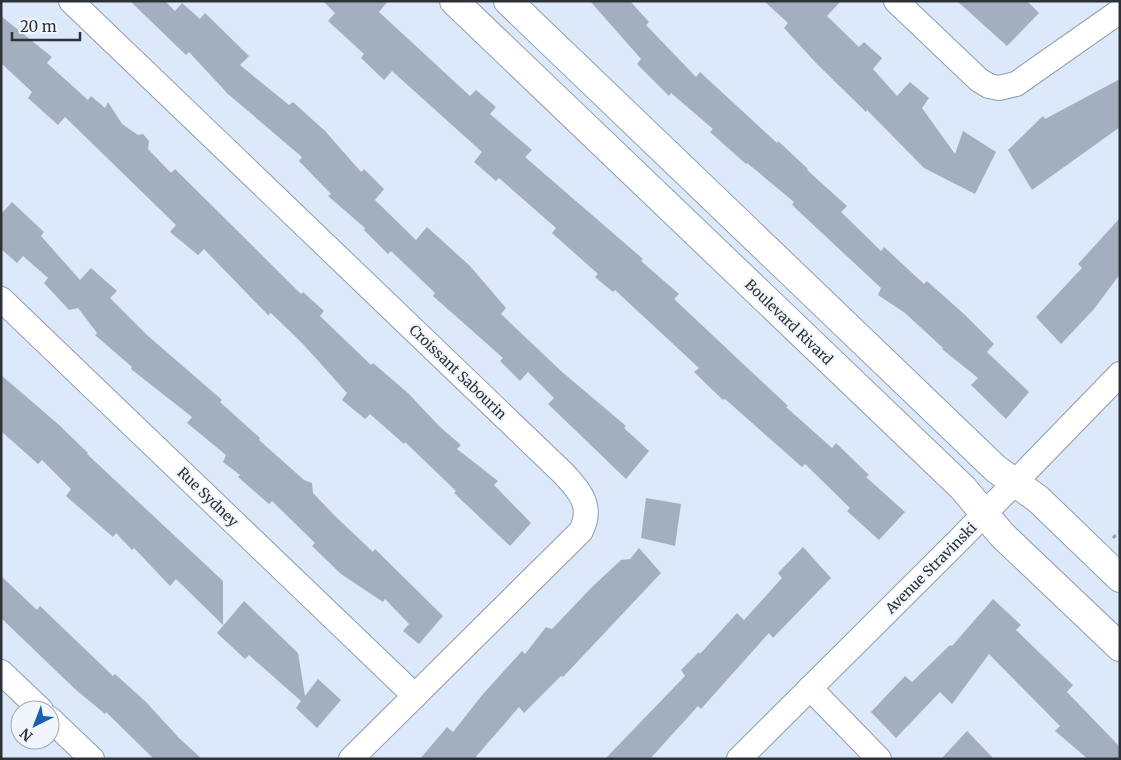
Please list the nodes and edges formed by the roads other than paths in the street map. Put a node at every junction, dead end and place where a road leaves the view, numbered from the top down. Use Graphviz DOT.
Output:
graph roads {
  1 [pos="72,1"];
  2 [pos="454,1"];
  3 [pos="508,1"];
  4 [pos="896,1"];
  5 [pos="1120,11"];
  6 [pos="1,299"];
  7 [pos="1120,374"];
  8 [pos="1014,482"];
  9 [pos="985,513"];
  10 [pos="1120,578"];
  11 [pos="1120,647"];
  12 [pos="1,672"];
  13 [pos="810,688"];
  14 [pos="414,696"];
  15 [pos="30,700"];
  16 [pos="60,729"];
  17 [pos="92,759"];
  18 [pos="351,759"];
  19 [pos="739,759"];
  20 [pos="879,759"];
  1 -- 14 [label="street, Croissant Sabourin"];
  2 -- 9 [label="street, Boulevard Rivard"];
  3 -- 8 [label="street"];
  4 -- 5 [label="street"];
  6 -- 14 [label="street, Rue Sydney"];
  7 -- 8 [label="street, Avenue Stravinski"];
  8 -- 9 [label="street, Avenue Stravinski"];
  8 -- 10 [label="street"];
  9 -- 11 [label="street, Boulevard Rivard"];
  9 -- 13 [label="street, Avenue Stravinski"];
  12 -- 15 [label="street"];
  13 -- 19 [label="street, Avenue Stravinski"];
  13 -- 20 [label="street"];
  14 -- 18 [label="street, Croissant Sabourin"];
  16 -- 17 [label="street"];
}
